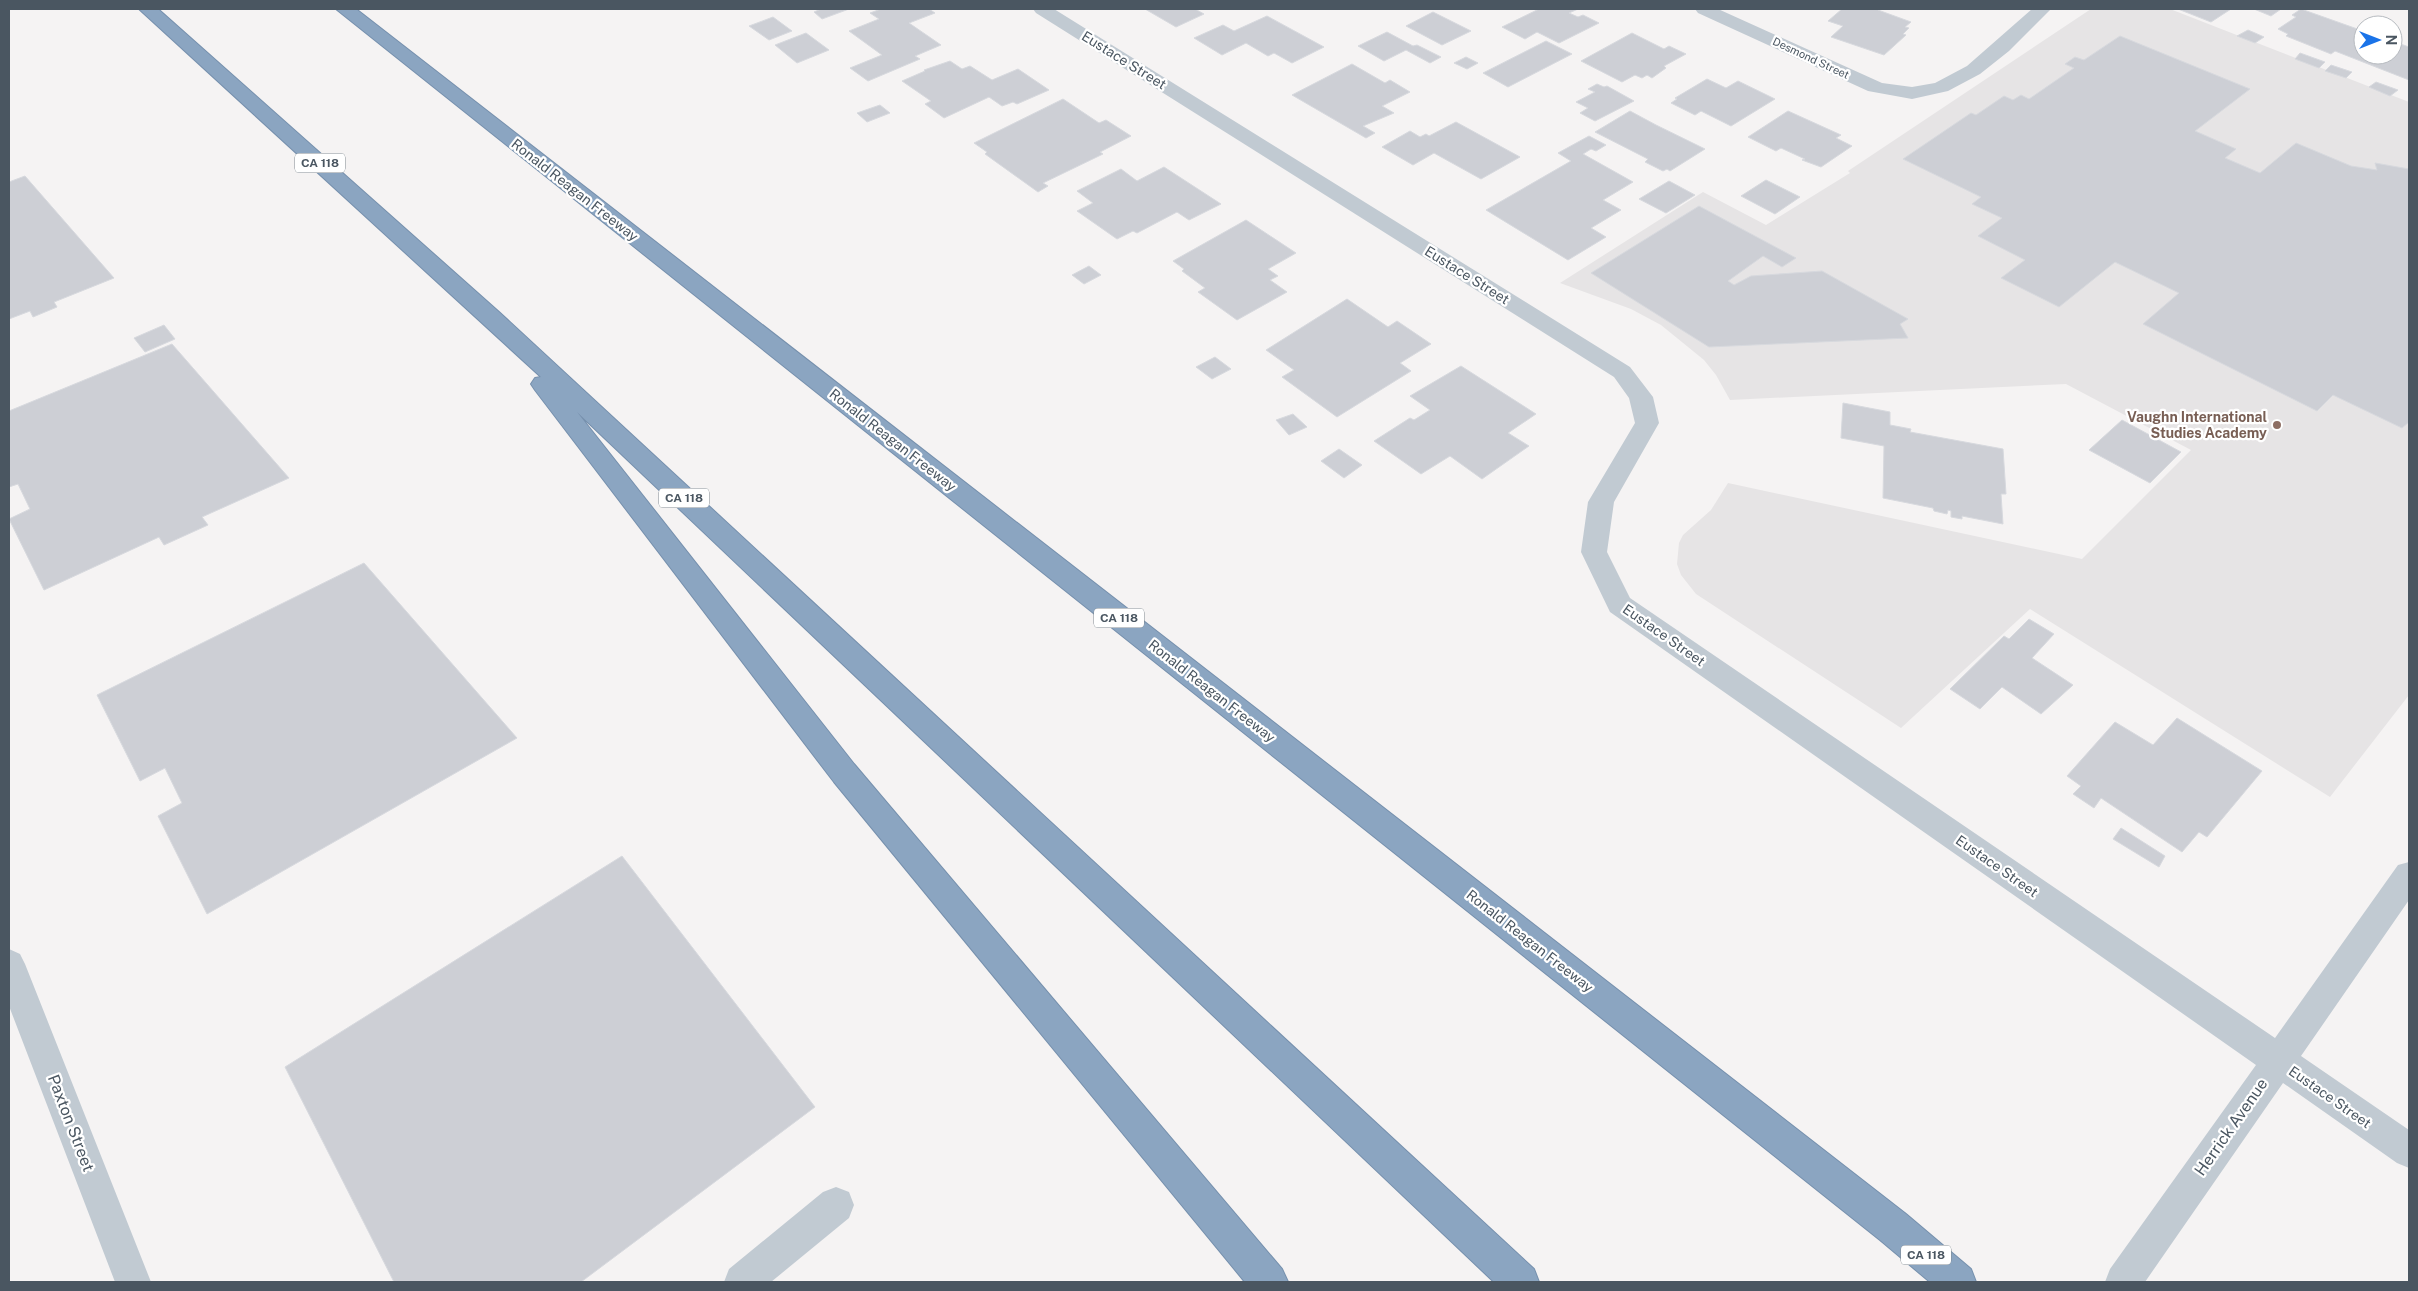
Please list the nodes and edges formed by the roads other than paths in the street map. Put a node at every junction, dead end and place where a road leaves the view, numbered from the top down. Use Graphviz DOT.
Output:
graph roads {
  1 [pos="148,9"];
  2 [pos="346,9"];
  3 [pos="1042,9"];
  4 [pos="1704,9"];
  5 [pos="2042,9"];
  6 [pos="491,317"];
  7 [pos="2409,875"];
  8 [pos="9,964"];
  9 [pos="2278,1061"];
  10 [pos="2409,1152"];
  11 [pos="836,1205"];
  12 [pos="133,1282"];
  13 [pos="742,1282"];
  14 [pos="1269,1282"];
  15 [pos="1521,1282"];
  16 [pos="1958,1282"];
  17 [pos="2123,1282"];
  1 -- 6 [label="highway, CA 118"];
  2 -- 16 [label="highway, Ronald Reagan Freeway / CA 118"];
  3 -- 9 [label="street, Eustace Street"];
  4 -- 5 [label="street, Desmond Street"];
  6 -- 14 [label="highway"];
  6 -- 15 [label="highway, CA 118"];
  7 -- 9 [label="street, Herrick Avenue"];
  8 -- 12 [label="street, Paxton Street"];
  9 -- 10 [label="street, Eustace Street"];
  9 -- 17 [label="street, Herrick Avenue"];
  11 -- 13 [label="street"];
}
